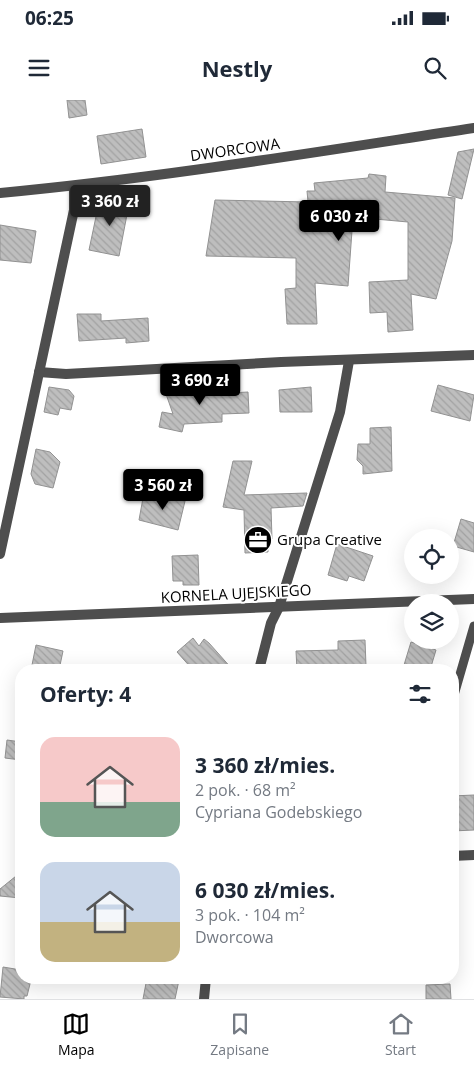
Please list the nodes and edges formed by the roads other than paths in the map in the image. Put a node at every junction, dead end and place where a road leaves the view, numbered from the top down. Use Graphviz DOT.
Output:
graph roads {
  1 [pos="474,128"];
  2 [pos="74,186"];
  3 [pos="0,193"];
  4 [pos="474,355"];
  5 [pos="349,361"];
  6 [pos="38,372"];
  7 [pos="0,554"];
  8 [pos="474,599"];
  9 [pos="278,607"];
  10 [pos="0,618"];
  11 [pos="474,626"];
  12 [pos="261,664"];
  13 [pos="459,678"];
  14 [pos="474,855"];
  15 [pos="459,856"];
  16 [pos="205,984"];
  17 [pos="204,999"];
  1 -- 2 [label="street, DWORCOWA"];
  2 -- 3 [label="street, DWORCOWA"];
  2 -- 6 [label="street"];
  4 -- 5 [label="street"];
  5 -- 6 [label="street"];
  5 -- 9 [label="street"];
  6 -- 7 [label="street"];
  8 -- 9 [label="street, KORNELA UJEJSKIEGO"];
  9 -- 10 [label="street, KORNELA UJEJSKIEGO"];
  9 -- 12 [label="street"];
  11 -- 13 [label="lane"];
  14 -- 15 [label="street"];
  16 -- 17 [label="street"];
}
